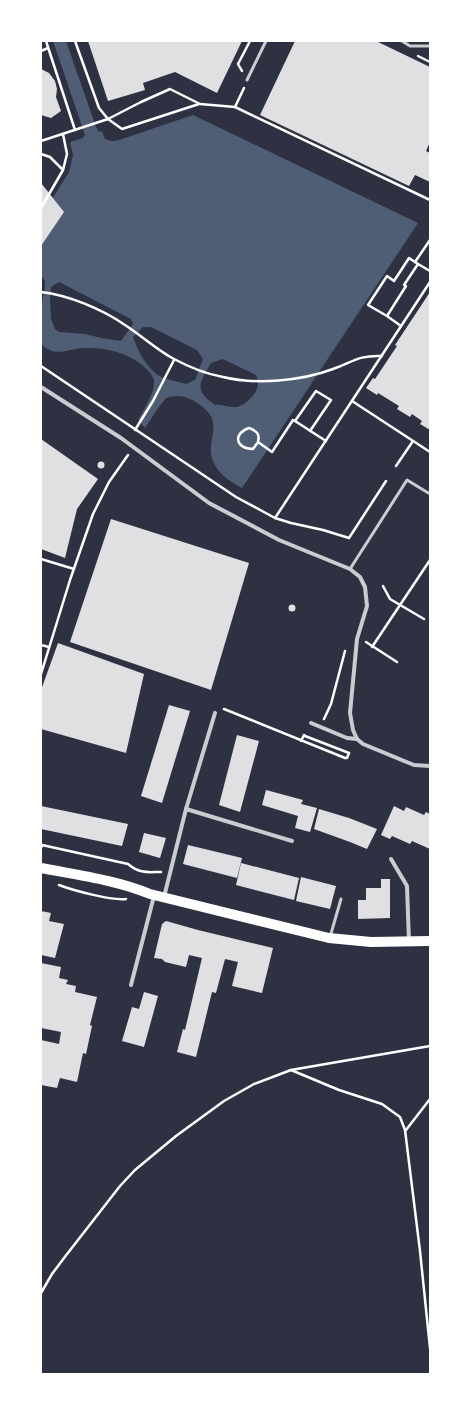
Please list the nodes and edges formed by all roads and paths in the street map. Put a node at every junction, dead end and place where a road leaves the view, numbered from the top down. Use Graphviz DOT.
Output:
graph roads {
  1 [pos="46,41"];
  2 [pos="75,41"];
  3 [pos="266,41"];
  4 [pos="402,41"];
  5 [pos="430,46"];
  6 [pos="48,48"];
  7 [pos="41,51"];
  8 [pos="248,80"];
  9 [pos="200,104"];
  10 [pos="108,119"];
  11 [pos="76,130"];
  12 [pos="64,134"];
  13 [pos="41,141"];
  14 [pos="41,154"];
  15 [pos="63,170"];
  16 [pos="430,200"];
  17 [pos="41,208"];
  18 [pos="430,240"];
  19 [pos="417,263"];
  20 [pos="430,271"];
  21 [pos="430,282"];
  22 [pos="41,292"];
  23 [pos="386,316"];
  24 [pos="401,326"];
  25 [pos="382,356"];
  26 [pos="174,360"];
  27 [pos="41,366"];
  28 [pos="41,387"];
  29 [pos="352,401"];
  30 [pos="295,421"];
  31 [pos="136,430"];
  32 [pos="310,431"];
  33 [pos="326,441"];
  34 [pos="413,441"];
  35 [pos="258,442"];
  36 [pos="129,452"];
  37 [pos="430,452"];
  38 [pos="396,466"];
  39 [pos="386,481"];
  40 [pos="430,494"];
  41 [pos="275,518"];
  42 [pos="41,559"];
  43 [pos="430,560"];
  44 [pos="74,569"];
  45 [pos="350,569"];
  46 [pos="383,586"];
  47 [pos="400,606"];
  48 [pos="424,619"];
  49 [pos="364,640"];
  50 [pos="347,644"];
  51 [pos="41,645"];
  52 [pos="50,647"];
  53 [pos="372,647"];
  54 [pos="397,662"];
  55 [pos="41,674"];
  56 [pos="221,708"];
  57 [pos="215,712"];
  58 [pos="323,721"];
  59 [pos="311,723"];
  60 [pos="357,739"];
  61 [pos="301,741"];
  62 [pos="430,766"];
  63 [pos="186,809"];
  64 [pos="292,841"];
  65 [pos="41,848"];
  66 [pos="391,859"];
  67 [pos="41,868"];
  68 [pos="160,871"];
  69 [pos="57,884"];
  70 [pos="159,895"];
  71 [pos="130,899"];
  72 [pos="341,899"];
  73 [pos="329,938"];
  74 [pos="430,941"];
  75 [pos="409,942"];
  76 [pos="131,985"];
  77 [pos="430,1046"];
  78 [pos="291,1070"];
  79 [pos="430,1099"];
  80 [pos="405,1130"];
  81 [pos="41,1294"];
  82 [pos="430,1348"];
  1 -- 6 [label="path"];
  2 -- 10 [label="path"];
  3 -- 8 [label="lane"];
  4 -- 5 [label="lane"];
  6 -- 7 [label="path"];
  6 -- 11 [label="path"];
  9 -- 10 [label="path"];
  9 -- 10 [label="path"];
  9 -- 16 [label="path"];
  10 -- 11 [label="path"];
  11 -- 12 [label="path"];
  12 -- 13 [label="path"];
  12 -- 15 [label="path"];
  14 -- 15 [label="path"];
  15 -- 17 [label="path"];
  18 -- 19 [label="path"];
  19 -- 20 [label="path"];
  19 -- 23 [label="path"];
  19 -- 23 [label="path"];
  21 -- 24 [label="path"];
  22 -- 26 [label="path"];
  23 -- 24 [label="path"];
  24 -- 25 [label="path"];
  25 -- 26 [label="path"];
  25 -- 29 [label="path"];
  26 -- 31 [label="path"];
  27 -- 31 [label="path"];
  28 -- 45 [label="street"];
  29 -- 33 [label="path"];
  29 -- 34 [label="path"];
  30 -- 32 [label="path"];
  30 -- 32 [label="path"];
  30 -- 35 [label="path"];
  31 -- 41 [label="path"];
  32 -- 33 [label="path"];
  33 -- 41 [label="path"];
  34 -- 37 [label="path"];
  34 -- 38 [label="path"];
  35 -- 35 [label="path"];
  36 -- 44 [label="path"];
  39 -- 41 [label="path"];
  40 -- 45 [label="lane"];
  42 -- 44 [label="path"];
  43 -- 47 [label="path"];
  44 -- 52 [label="path"];
  45 -- 60 [label="street"];
  46 -- 47 [label="path"];
  47 -- 48 [label="path"];
  47 -- 53 [label="path"];
  49 -- 53 [label="path"];
  50 -- 58 [label="path"];
  51 -- 52 [label="path"];
  52 -- 55 [label="path"];
  53 -- 54 [label="path"];
  56 -- 61 [label="path"];
  57 -- 63 [label="street"];
  59 -- 60 [label="street"];
  60 -- 62 [label="street"];
  61 -- 61 [label="path"];
  63 -- 64 [label="street"];
  63 -- 70 [label="street"];
  65 -- 68 [label="path"];
  66 -- 75 [label="street"];
  67 -- 70 [label="main road"];
  69 -- 71 [label="path"];
  70 -- 73 [label="main road"];
  70 -- 76 [label="street"];
  72 -- 73 [label="lane"];
  73 -- 75 [label="main road"];
  74 -- 75 [label="main road"];
  77 -- 78 [label="path"];
  78 -- 80 [label="path"];
  78 -- 81 [label="path"];
  79 -- 80 [label="path"];
  80 -- 82 [label="path"];
}
